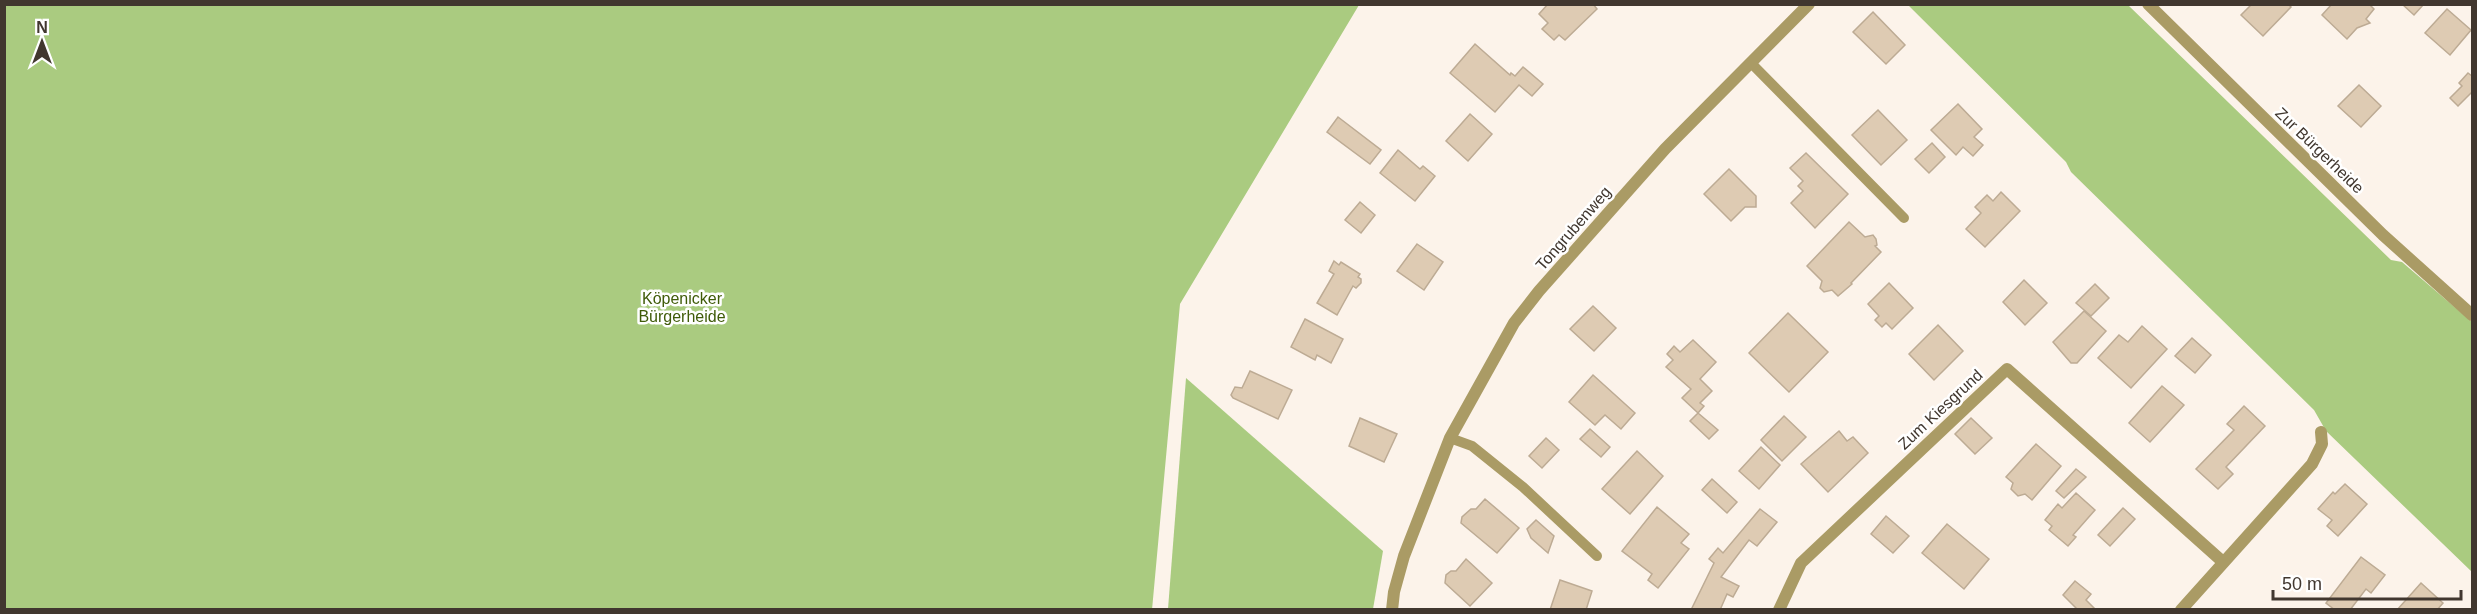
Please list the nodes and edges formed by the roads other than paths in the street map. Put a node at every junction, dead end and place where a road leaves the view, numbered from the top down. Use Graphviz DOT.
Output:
graph roads {
  1 [pos="1809,4"];
  2 [pos="2148,4"];
  3 [pos="1751,63"];
  4 [pos="1904,218"];
  5 [pos="2472,315"];
  6 [pos="2321,432"];
  7 [pos="1450,438"];
  8 [pos="1597,556"];
  9 [pos="2223,562"];
  10 [pos="1392,609"];
  11 [pos="1779,609"];
  12 [pos="2181,609"];
  1 -- 3 [label="street, Tongrubenweg"];
  2 -- 5 [label="street, Zur Bürgerheide"];
  3 -- 4 [label="lane"];
  3 -- 7 [label="street, Tongrubenweg"];
  6 -- 9 [label="street"];
  7 -- 8 [label="lane"];
  7 -- 10 [label="street, Tongrubenweg"];
  9 -- 11 [label="street, Zum Kiesgrund"];
  9 -- 12 [label="street"];
}
